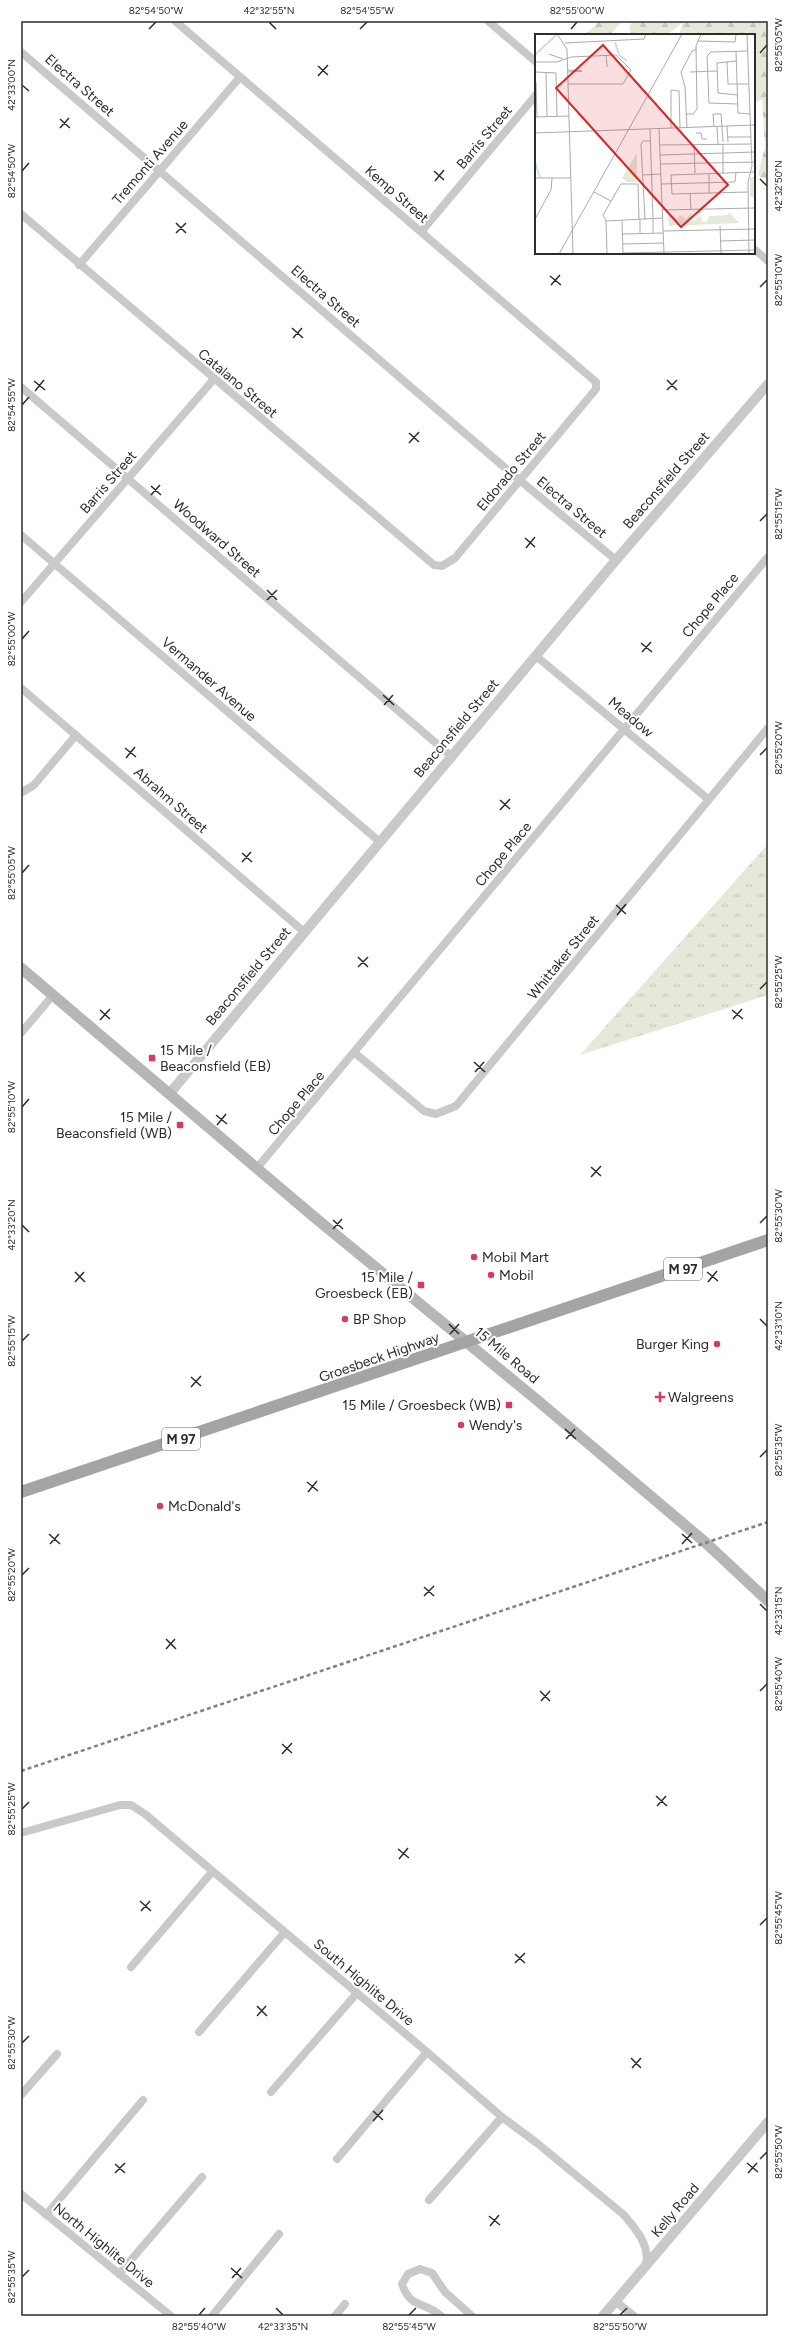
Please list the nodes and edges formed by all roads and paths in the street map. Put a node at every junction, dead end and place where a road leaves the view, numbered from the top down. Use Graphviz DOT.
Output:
graph roads {
  1 [pos="175,21"];
  2 [pos="488,21"];
  3 [pos="21,52"];
  4 [pos="535,61"];
  5 [pos="240,77"];
  6 [pos="535,96"];
  7 [pos="160,170"];
  8 [pos="21,214"];
  9 [pos="421,232"];
  10 [pos="755,250"];
  11 [pos="768,261"];
  12 [pos="79,265"];
  13 [pos="214,380"];
  14 [pos="768,384"];
  15 [pos="21,387"];
  16 [pos="596,389"];
  17 [pos="128,479"];
  18 [pos="520,480"];
  19 [pos="21,535"];
  20 [pos="768,557"];
  21 [pos="616,560"];
  22 [pos="54,563"];
  23 [pos="442,566"];
  24 [pos="21,602"];
  25 [pos="536,656"];
  26 [pos="21,688"];
  27 [pos="624,728"];
  28 [pos="768,728"];
  29 [pos="76,735"];
  30 [pos="451,756"];
  31 [pos="21,793"];
  32 [pos="708,799"];
  33 [pos="380,842"];
  34 [pos="303,932"];
  35 [pos="21,968"];
  36 [pos="52,995"];
  37 [pos="21,1033"];
  38 [pos="355,1053"];
  39 [pos="170,1093"];
  40 [pos="257,1168"];
  41 [pos="768,1240"];
  42 [pos="469,1342"];
  43 [pos="21,1492"];
  44 [pos="768,1601"];
  45 [pos="21,1833"];
  46 [pos="212,1872"];
  47 [pos="284,1933"];
  48 [pos="131,1967"];
  49 [pos="357,1993"];
  50 [pos="199,2032"];
  51 [pos="427,2052"];
  52 [pos="58,2054"];
  53 [pos="271,2092"];
  54 [pos="21,2095"];
  55 [pos="143,2100"];
  56 [pos="502,2117"];
  57 [pos="768,2122"];
  58 [pos="337,2159"];
  59 [pos="202,2177"];
  60 [pos="21,2194"];
  61 [pos="429,2200"];
  62 [pos="46,2215"];
  63 [pos="279,2234"];
  64 [pos="646,2265"];
  65 [pos="119,2274"];
  66 [pos="615,2301"];
  67 [pos="345,2304"];
  68 [pos="171,2316"];
  69 [pos="212,2316"];
  70 [pos="335,2316"];
  71 [pos="441,2316"];
  72 [pos="472,2316"];
  73 [pos="603,2316"];
  74 [pos="634,2316"];
  1 -- 5 [label="street, Kemp Street"];
  2 -- 4 [label="street"];
  3 -- 7 [label="street, Electra Street"];
  5 -- 7 [label="street, Tremonti Avenue"];
  5 -- 9 [label="street, Kemp Street"];
  6 -- 9 [label="street, Barris Street"];
  7 -- 12 [label="street, Tremonti Avenue"];
  7 -- 18 [label="street, Electra Street"];
  8 -- 12 [label="street, Catalano Street"];
  9 -- 16 [label="street, Kemp Street"];
  10 -- 11 [label="street"];
  12 -- 13 [label="street, Catalano Street"];
  13 -- 17 [label="street, Barris Street"];
  13 -- 23 [label="street, Catalano Street"];
  14 -- 21 [label="street, Beaconsfield Street"];
  15 -- 17 [label="street, Woodward Street"];
  16 -- 18 [label="street, Eldorado Street"];
  17 -- 22 [label="street, Barris Street"];
  17 -- 30 [label="street, Woodward Street"];
  18 -- 21 [label="street, Electra Street"];
  18 -- 23 [label="street, Eldorado Street"];
  19 -- 22 [label="street, Vermander Avenue"];
  20 -- 27 [label="street, Chope Place"];
  21 -- 25 [label="street, Beaconsfield Street"];
  22 -- 24 [label="street, Barris Street"];
  22 -- 33 [label="street, Vermander Avenue"];
  25 -- 27 [label="street, Meadow"];
  25 -- 30 [label="street, Beaconsfield Street"];
  26 -- 29 [label="street, Abrahm Street"];
  27 -- 32 [label="street, Meadow"];
  27 -- 38 [label="street, Chope Place"];
  28 -- 32 [label="street, Whittaker Street"];
  29 -- 31 [label="street"];
  29 -- 34 [label="street, Abrahm Street"];
  30 -- 33 [label="street, Beaconsfield Street"];
  32 -- 38 [label="street, Whittaker Street"];
  33 -- 34 [label="street, Beaconsfield Street"];
  34 -- 39 [label="street, Beaconsfield Street"];
  35 -- 36 [label="main road, 15 Mile Road"];
  36 -- 37 [label="street"];
  36 -- 39 [label="main road, 15 Mile Road"];
  38 -- 40 [label="street, Chope Place"];
  39 -- 40 [label="main road, 15 Mile Road"];
  40 -- 42 [label="main road, 15 Mile Road"];
  41 -- 42 [label="main road, Groesbeck Highway / M 97"];
  42 -- 43 [label="main road, Groesbeck Highway / M 97"];
  42 -- 44 [label="main road, 15 Mile Road"];
  45 -- 46 [label="street, South Highlite Drive"];
  46 -- 47 [label="street, South Highlite Drive"];
  46 -- 48 [label="street"];
  47 -- 49 [label="street, South Highlite Drive"];
  47 -- 50 [label="street"];
  49 -- 51 [label="street, South Highlite Drive"];
  49 -- 53 [label="street"];
  51 -- 56 [label="street, South Highlite Drive"];
  51 -- 58 [label="street"];
  52 -- 54 [label="street"];
  55 -- 62 [label="street"];
  56 -- 61 [label="street"];
  56 -- 64 [label="street, South Highlite Drive"];
  57 -- 64 [label="street, Kelly Road"];
  59 -- 65 [label="street"];
  60 -- 62 [label="street, North Highlite Drive"];
  62 -- 65 [label="street, North Highlite Drive"];
  63 -- 69 [label="street"];
  64 -- 66 [label="street, Kelly Road"];
  65 -- 68 [label="street, North Highlite Drive"];
  66 -- 73 [label="street, Kelly Road"];
  66 -- 74 [label="street"];
  67 -- 70 [label="street"];
  71 -- 72 [label="street"];
}
